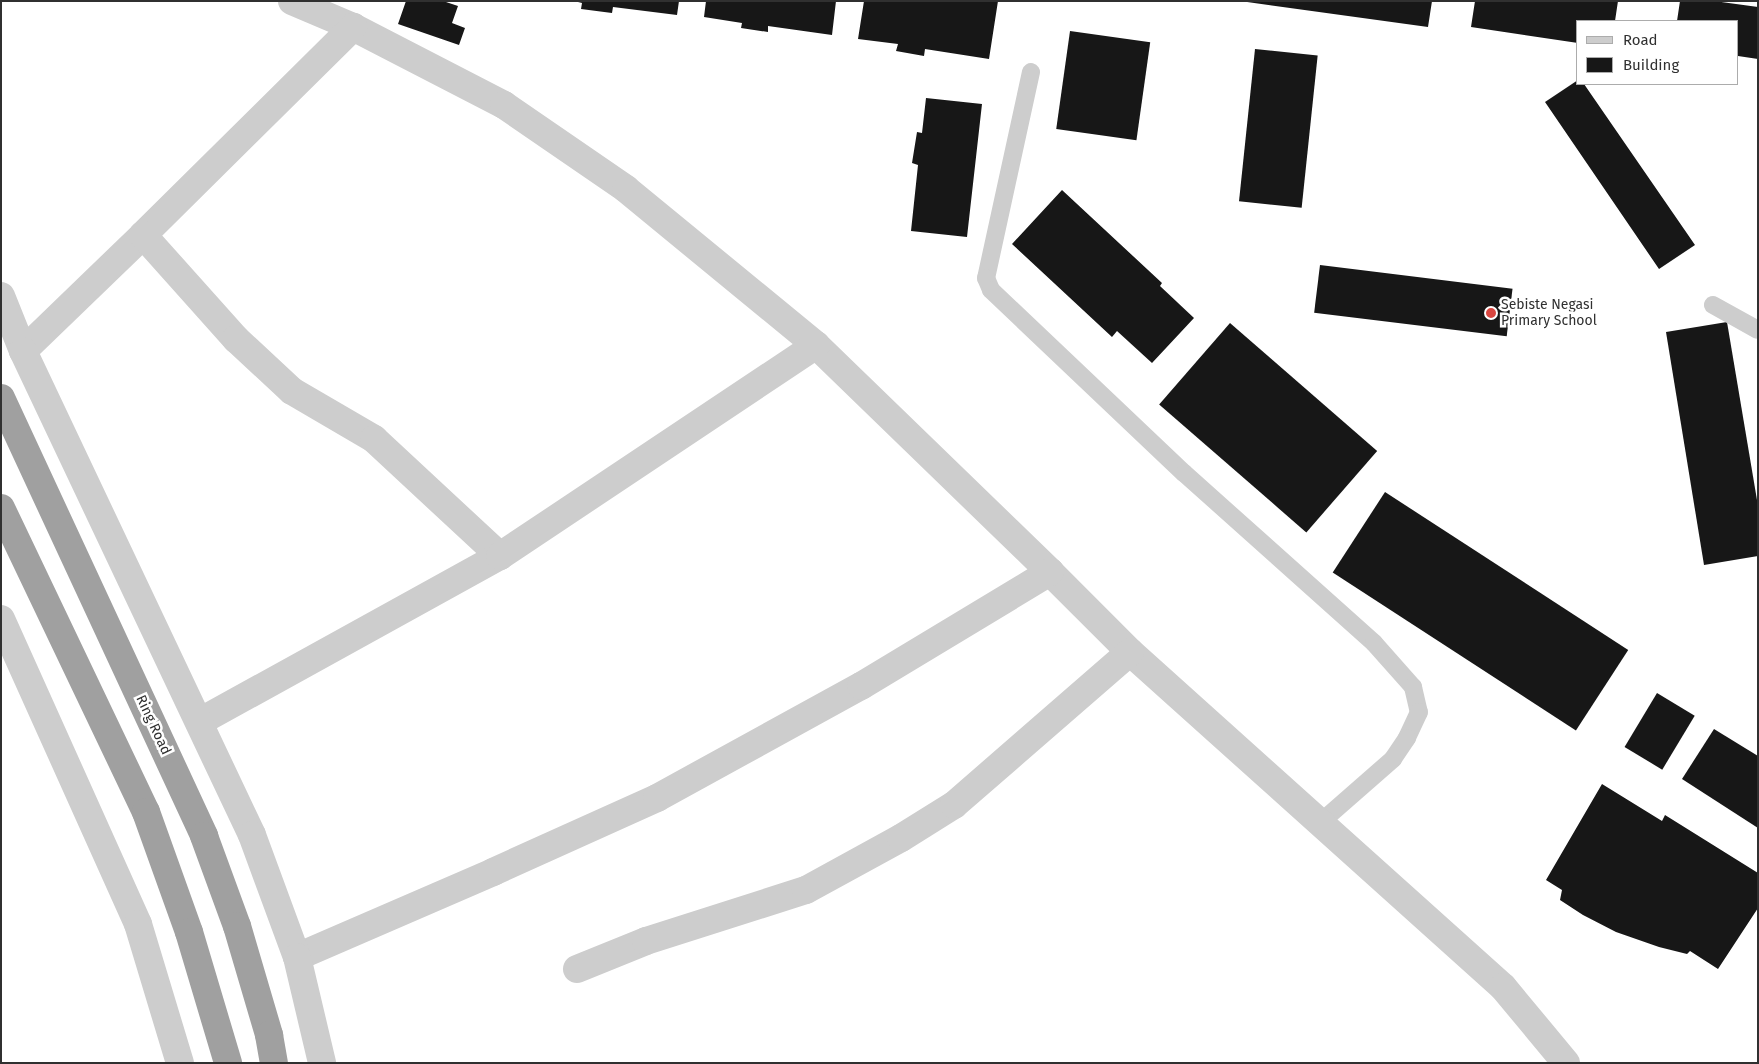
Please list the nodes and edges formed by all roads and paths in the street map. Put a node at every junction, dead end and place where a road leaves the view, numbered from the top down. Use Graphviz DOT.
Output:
graph roads {
  1 [pos="292,1"];
  2 [pos="353,27"];
  3 [pos="1031,72"];
  4 [pos="143,235"];
  5 [pos="1,296"];
  6 [pos="1713,304"];
  7 [pos="1758,330"];
  8 [pos="816,345"];
  9 [pos="23,351"];
  10 [pos="1,398"];
  11 [pos="1,508"];
  12 [pos="500,556"];
  13 [pos="1050,572"];
  14 [pos="1,619"];
  15 [pos="1130,652"];
  16 [pos="199,722"];
  17 [pos="1321,822"];
  18 [pos="297,957"];
  19 [pos="577,969"];
  20 [pos="180,1063"];
  21 [pos="228,1063"];
  22 [pos="274,1063"];
  23 [pos="322,1063"];
  24 [pos="1566,1063"];
  1 -- 2 [label="street"];
  2 -- 4 [label="street"];
  2 -- 8 [label="street"];
  3 -- 17 [label="lane"];
  4 -- 9 [label="street"];
  4 -- 12 [label="street"];
  5 -- 9 [label="street"];
  6 -- 7 [label="lane"];
  8 -- 12 [label="street"];
  8 -- 13 [label="street"];
  9 -- 16 [label="street"];
  10 -- 22 [label="highway, Ring Road"];
  11 -- 21 [label="highway"];
  12 -- 16 [label="street"];
  13 -- 15 [label="street"];
  13 -- 18 [label="street"];
  14 -- 20 [label="street"];
  15 -- 17 [label="street"];
  15 -- 19 [label="street"];
  16 -- 18 [label="street"];
  17 -- 24 [label="street"];
  18 -- 23 [label="street"];
}
